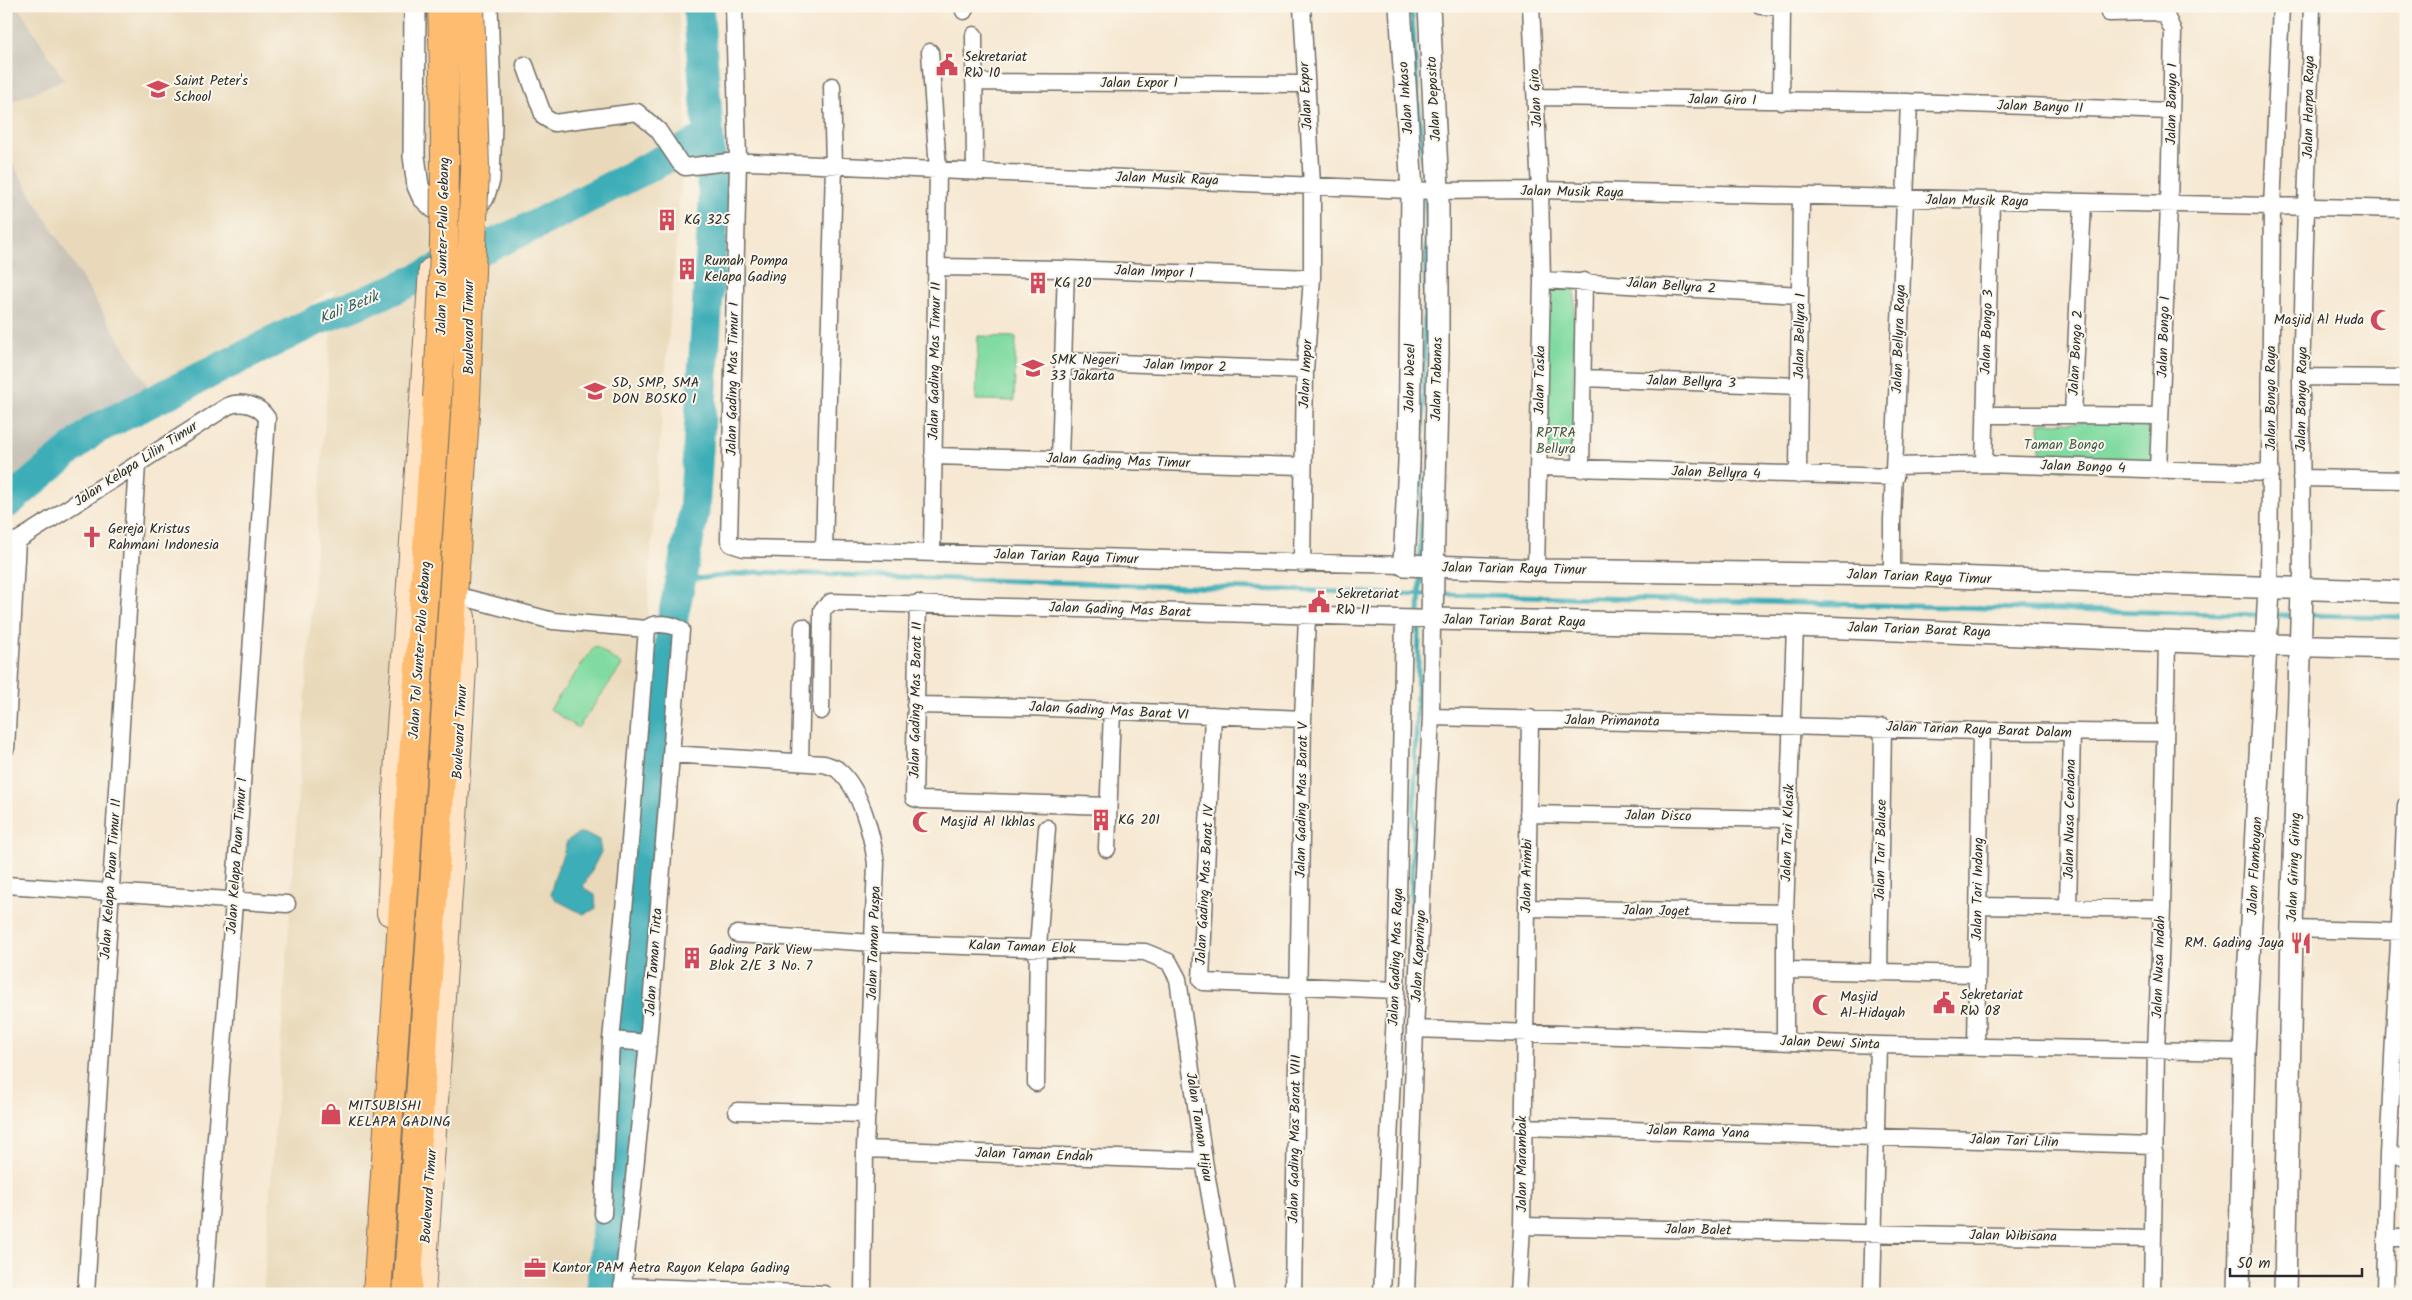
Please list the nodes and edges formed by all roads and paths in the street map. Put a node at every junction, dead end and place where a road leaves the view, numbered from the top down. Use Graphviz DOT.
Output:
graph roads {
  1 [pos="415,6"];
  2 [pos="433,6"];
  3 [pos="442,6"];
  4 [pos="469,6"];
  5 [pos="487,6"];
  6 [pos="734,6"];
  7 [pos="1302,6"];
  8 [pos="1400,6"];
  9 [pos="1429,6"];
  10 [pos="1531,6"];
  11 [pos="1761,6"];
  12 [pos="2281,6"];
  13 [pos="2312,6"];
  14 [pos="1782,7"];
  15 [pos="2109,13"];
  16 [pos="974,35"];
  17 [pos="930,52"];
  18 [pos="525,65"];
  19 [pos="974,82"];
  20 [pos="1305,84"];
  21 [pos="832,86"];
  22 [pos="1536,97"];
  23 [pos="1780,102"];
  24 [pos="1908,102"];
  25 [pos="2171,111"];
  26 [pos="733,162"];
  27 [pos="834,166"];
  28 [pos="938,170"];
  29 [pos="975,171"];
  30 [pos="1312,185"];
  31 [pos="1540,190"];
  32 [pos="1425,191"];
  33 [pos="1801,197"];
  34 [pos="1903,200"];
  35 [pos="1991,201"];
  36 [pos="2083,203"];
  37 [pos="2169,204"];
  38 [pos="2272,207"];
  39 [pos="2307,208"];
  40 [pos="2406,209"];
  41 [pos="437,210"];
  42 [pos="471,210"];
  43 [pos="937,267"];
  44 [pos="1066,269"];
  45 [pos="1312,278"];
  46 [pos="1542,280"];
  47 [pos="1584,281"];
  48 [pos="1800,295"];
  49 [pos="1064,361"];
  50 [pos="423,364"];
  51 [pos="1305,370"];
  52 [pos="469,377"];
  53 [pos="2301,377"];
  54 [pos="1583,378"];
  55 [pos="2406,378"];
  56 [pos="1799,386"];
  57 [pos="1985,415"];
  58 [pos="2073,415"];
  59 [pos="2160,416"];
  60 [pos="267,418"];
  61 [pos="933,456"];
  62 [pos="1060,459"];
  63 [pos="137,464"];
  64 [pos="1984,464"];
  65 [pos="1303,466"];
  66 [pos="1538,468"];
  67 [pos="1581,469"];
  68 [pos="2158,470"];
  69 [pos="1895,471"];
  70 [pos="2271,473"];
  71 [pos="1798,475"];
  72 [pos="2301,478"];
  73 [pos="2406,480"];
  74 [pos="730,542"];
  75 [pos="12,544"];
  76 [pos="824,550"];
  77 [pos="932,553"];
  78 [pos="1302,564"];
  79 [pos="1421,567"];
  80 [pos="1536,570"];
  81 [pos="1892,575"];
  82 [pos="2406,592"];
  83 [pos="2268,594"];
  84 [pos="2302,595"];
  85 [pos="463,597"];
  86 [pos="918,603"];
  87 [pos="1432,613"];
  88 [pos="1307,616"];
  89 [pos="1404,620"];
  90 [pos="1795,626"];
  91 [pos="651,627"];
  92 [pos="803,627"];
  93 [pos="2167,640"];
  94 [pos="2302,640"];
  95 [pos="2267,641"];
  96 [pos="2406,648"];
  97 [pos="914,705"];
  98 [pos="1112,710"];
  99 [pos="821,711"];
  100 [pos="1213,715"];
  101 [pos="1431,717"];
  102 [pos="1530,718"];
  103 [pos="1303,719"];
  104 [pos="1792,725"];
  105 [pos="1884,727"];
  106 [pos="1981,731"];
  107 [pos="2072,732"];
  108 [pos="2165,732"];
  109 [pos="6,748"];
  110 [pos="671,754"];
  111 [pos="800,762"];
  112 [pos="2406,805"];
  113 [pos="1108,806"];
  114 [pos="1528,814"];
  115 [pos="1788,819"];
  116 [pos="1047,828"];
  117 [pos="2405,840"];
  118 [pos="1107,849"];
  119 [pos="6,885"];
  120 [pos="110,893"];
  121 [pos="234,902"];
  122 [pos="287,904"];
  123 [pos="1978,906"];
  124 [pos="2068,906"];
  125 [pos="1527,908"];
  126 [pos="2162,909"];
  127 [pos="1785,913"];
  128 [pos="2292,929"];
  129 [pos="2402,932"];
  130 [pos="737,934"];
  131 [pos="874,943"];
  132 [pos="1038,947"];
  133 [pos="1168,962"];
  134 [pos="1785,970"];
  135 [pos="1879,973"];
  136 [pos="1976,974"];
  137 [pos="1298,985"];
  138 [pos="1396,990"];
  139 [pos="1415,1029"];
  140 [pos="1524,1034"];
  141 [pos="613,1040"];
  142 [pos="1785,1040"];
  143 [pos="646,1043"];
  144 [pos="1878,1045"];
  145 [pos="1976,1046"];
  146 [pos="2156,1050"];
  147 [pos="2244,1052"];
  148 [pos="1036,1083"];
  149 [pos="737,1111"];
  150 [pos="867,1114"];
  151 [pos="1522,1127"];
  152 [pos="1874,1136"];
  153 [pos="2154,1145"];
  154 [pos="865,1149"];
  155 [pos="2388,1155"];
  156 [pos="2406,1156"];
  157 [pos="1204,1161"];
  158 [pos="603,1214"];
  159 [pos="1522,1226"];
  160 [pos="1874,1234"];
  161 [pos="2386,1238"];
  162 [pos="2406,1238"];
  163 [pos="2152,1239"];
  164 [pos="622,1290"];
  165 [pos="86,1294"];
  166 [pos="204,1294"];
  167 [pos="363,1294"];
  168 [pos="377,1294"];
  169 [pos="407,1294"];
  170 [pos="423,1294"];
  171 [pos="824,1294"];
  172 [pos="864,1294"];
  173 [pos="1227,1294"];
  174 [pos="1293,1294"];
  175 [pos="1382,1294"];
  176 [pos="1406,1294"];
  177 [pos="1518,1294"];
  178 [pos="1872,1294"];
  179 [pos="2152,1294"];
  180 [pos="2239,1294"];
  181 [pos="2285,1294"];
  182 [pos="2385,1294"];
  1 -- 41 [label="street"];
  2 -- 41 [label="main road"];
  3 -- 168 [label="highway, Jalan Tol Sunter–Pulo Gebang, bridge"];
  4 -- 42 [label="main road, Boulevard Timur, bridge"];
  4 -- 169 [label="highway, Jalan Tol Sunter–Pulo Gebang, bridge"];
  5 -- 42 [label="street"];
  6 -- 26 [label="street, Jalan Gading Mas Timur I"];
  7 -- 20 [label="street, Jalan Expor"];
  8 -- 32 [label="street, Jalan Inkaso"];
  9 -- 32 [label="street, Jalan Deposito"];
  10 -- 22 [label="street, Jalan Giro"];
  11 -- 14 [label="street"];
  12 -- 38 [label="street"];
  13 -- 39 [label="street, Jalan Harpa Raya"];
  14 -- 23 [label="street"];
  15 -- 25 [label="street, Jalan Banyo I"];
  16 -- 19 [label="street"];
  17 -- 28 [label="street, Jalan Gading Mas Timur II"];
  18 -- 26 [label="street, Jalan Musik Raya"];
  19 -- 20 [label="street, Jalan Expor 1"];
  19 -- 29 [label="street"];
  20 -- 30 [label="street, Jalan Expor"];
  21 -- 27 [label="street"];
  22 -- 23 [label="street, Jalan Giro I"];
  22 -- 31 [label="street, Jalan Giro"];
  23 -- 24 [label="street, Jalan Giro I"];
  24 -- 25 [label="street, Jalan Banyo II"];
  24 -- 34 [label="street, Jalan Bellyra Raya"];
  25 -- 37 [label="street, Jalan Banyo I"];
  26 -- 27 [label="street, Jalan Musik Raya"];
  26 -- 74 [label="street, Jalan Gading Mas Timur I"];
  27 -- 28 [label="street, Jalan Musik Raya"];
  27 -- 76 [label="street"];
  28 -- 29 [label="street, Jalan Musik Raya"];
  28 -- 43 [label="street, Jalan Gading Mas Timur II"];
  29 -- 30 [label="street, Jalan Musik Raya"];
  30 -- 32 [label="street, Jalan Musik Raya"];
  30 -- 45 [label="street, Jalan Impor"];
  31 -- 32 [label="street, Jalan Musik Raya"];
  31 -- 33 [label="street, Jalan Musik Raya"];
  31 -- 46 [label="street, Jalan Taska"];
  32 -- 79 [label="street, Jalan Wesel"];
  32 -- 79 [label="street, Jalan Tabanas"];
  33 -- 34 [label="street, Jalan Musik Raya"];
  33 -- 48 [label="street, Jalan Bellyra 1"];
  34 -- 35 [label="street, Jalan Musik Raya"];
  34 -- 69 [label="street, Jalan Bellyra Raya"];
  35 -- 36 [label="street, Jalan Musik Raya"];
  35 -- 57 [label="street, Jalan Bongo 3"];
  36 -- 37 [label="street, Jalan Musik Raya"];
  36 -- 58 [label="street, Jalan Bongo 2"];
  37 -- 38 [label="street, Jalan Musik Raya"];
  37 -- 59 [label="street, Jalan Bongo 1"];
  38 -- 39 [label="street, Jalan Musik Raya"];
  38 -- 70 [label="street, Jalan Bongo Raya"];
  39 -- 40 [label="street, Jalan Musik Raya"];
  39 -- 53 [label="street, Jalan Banyo Raya"];
  41 -- 50 [label="main road"];
  42 -- 52 [label="main road, Boulevard Timur, bridge"];
  43 -- 44 [label="street, Jalan Impor 1"];
  43 -- 61 [label="street, Jalan Gading Mas Timur II"];
  44 -- 45 [label="street, Jalan Impor 1"];
  44 -- 49 [label="street"];
  45 -- 51 [label="street, Jalan Impor"];
  46 -- 47 [label="street, Jalan Bellyra 2"];
  46 -- 66 [label="street, Jalan Taska"];
  47 -- 48 [label="street, Jalan Bellyra 2"];
  47 -- 54 [label="street"];
  48 -- 56 [label="street, Jalan Bellyra 1"];
  49 -- 51 [label="street, Jalan Impor 2"];
  49 -- 62 [label="street"];
  50 -- 52 [label="main road"];
  50 -- 167 [label="main road"];
  51 -- 65 [label="street, Jalan Impor"];
  52 -- 85 [label="main road, Boulevard Timur"];
  53 -- 55 [label="street"];
  53 -- 72 [label="street, Jalan Banyo Raya"];
  54 -- 56 [label="street, Jalan Bellyra 3"];
  54 -- 67 [label="street"];
  56 -- 71 [label="street, Jalan Bellyra 1"];
  57 -- 58 [label="street, Jalan Bongo 2"];
  57 -- 64 [label="street, Jalan Bongo 3"];
  58 -- 59 [label="street"];
  59 -- 68 [label="street, Jalan Bongo 1"];
  60 -- 63 [label="street, Jalan Kelapa Lilin Timur"];
  60 -- 121 [label="street, Jalan Kelapa Puan Timur I"];
  61 -- 62 [label="street, Jalan Gading Mas Timur"];
  61 -- 77 [label="street, Jalan Gading Mas Timur II"];
  62 -- 65 [label="street, Jalan Gading Mas Timur"];
  63 -- 75 [label="street, Jalan Kelapa Lilin Timur"];
  63 -- 120 [label="street, Jalan Kelapa Puan Timur II"];
  64 -- 68 [label="street, Jalan Bongo 4"];
  64 -- 69 [label="street, Jalan Bongo 4"];
  65 -- 78 [label="street, Jalan Impor"];
  66 -- 67 [label="street, Jalan Bellyra 4"];
  66 -- 80 [label="street, Jalan Taska"];
  67 -- 71 [label="street, Jalan Bellyra 4"];
  68 -- 70 [label="street, Jalan Bongo 4"];
  69 -- 71 [label="street, Jalan Bellyra 4"];
  69 -- 81 [label="street, Jalan Bellyra Raya"];
  70 -- 83 [label="street, Jalan Bongo Raya"];
  72 -- 73 [label="street"];
  72 -- 84 [label="street, Jalan Banyo Raya"];
  74 -- 76 [label="street, Jalan Tarian Raya Timur"];
  75 -- 109 [label="street"];
  76 -- 77 [label="street, Jalan Tarian Raya Timur"];
  77 -- 78 [label="street, Jalan Tarian Raya Timur"];
  78 -- 79 [label="street, Jalan Tarian Raya Timur"];
  79 -- 80 [label="street, Jalan Tarian Raya Timur"];
  79 -- 87 [label="street"];
  80 -- 81 [label="street, Jalan Tarian Raya Timur"];
  81 -- 83 [label="street, Jalan Tarian Raya Timur"];
  82 -- 84 [label="street, Jalan Tarian Raya Timur"];
  83 -- 84 [label="street, Jalan Tarian Raya Timur"];
  83 -- 95 [label="street, Jalan Flamboyan"];
  84 -- 94 [label="street, Jalan Giring Giring"];
  85 -- 91 [label="street"];
  85 -- 170 [label="main road, Boulevard Timur"];
  86 -- 88 [label="street, Jalan Gading Mas Barat"];
  86 -- 97 [label="street, Jalan Gading Mas Barat II"];
  86 -- 99 [label="street, Jalan Gading Mas Barat"];
  87 -- 89 [label="street, Jalan Gading Mas Barat"];
  87 -- 90 [label="street, Jalan Tarian Barat Raya"];
  87 -- 101 [label="street, Jalan Kaparinyo"];
  88 -- 89 [label="street, Jalan Gading Mas Barat"];
  88 -- 103 [label="street, Jalan Gading Mas Barat V"];
  89 -- 138 [label="street, Jalan Gading Mas Raya"];
  90 -- 93 [label="street, Jalan Tarian Barat Raya"];
  90 -- 104 [label="street, Jalan Tari Klasik"];
  91 -- 110 [label="street, Jalan Taman Tirta"];
  91 -- 141 [label="street"];
  92 -- 111 [label="street"];
  93 -- 95 [label="street, Jalan Tarian Barat Raya"];
  93 -- 108 [label="street, Jalan Nusa Indah"];
  94 -- 95 [label="street, Jalan Tarian Barat Raya"];
  94 -- 96 [label="street, Jalan Tarian Barat Raya"];
  94 -- 128 [label="street, Jalan Giring Giring"];
  95 -- 147 [label="street, Jalan Flamboyan"];
  97 -- 98 [label="street, Jalan Gading Mas Barat VI"];
  97 -- 113 [label="street, Jalan Gading Mas Barat II"];
  98 -- 100 [label="street, Jalan Gading Mas Barat VI"];
  98 -- 113 [label="street"];
  100 -- 103 [label="street, Jalan Gading Mas Barat VI"];
  100 -- 137 [label="street, Jalan Gading Mas Barat IV"];
  101 -- 102 [label="street, Jalan Primanota"];
  101 -- 139 [label="street, Jalan Kaparinyo"];
  102 -- 104 [label="street, Jalan Primanota"];
  102 -- 114 [label="street, Jalan Arimbi"];
  103 -- 137 [label="street, Jalan Gading Mas Barat V"];
  104 -- 105 [label="street, Jalan Tarian Raya Barat Dalam"];
  104 -- 115 [label="street, Jalan Tari Klasik"];
  105 -- 106 [label="street, Jalan Tarian Raya Barat Dalam"];
  105 -- 135 [label="street, Jalan Tari Baluse"];
  106 -- 107 [label="street, Jalan Tarian Raya Barat Dalam"];
  106 -- 123 [label="street, Jalan Tari Indang"];
  107 -- 108 [label="street, Jalan Tarian Raya Barat Dalam"];
  107 -- 124 [label="street, Jalan Nusa Cendana"];
  108 -- 126 [label="street, Jalan Nusa Indah"];
  110 -- 111 [label="street, Jalan Taman Puspa"];
  110 -- 143 [label="street, Jalan Taman Tirta"];
  111 -- 131 [label="street, Jalan Taman Puspa"];
  112 -- 117 [label="street"];
  113 -- 118 [label="street"];
  114 -- 115 [label="street, Jalan Disco"];
  114 -- 125 [label="street, Jalan Arimbi"];
  115 -- 127 [label="street, Jalan Tari Klasik"];
  116 -- 132 [label="street"];
  117 -- 129 [label="street"];
  119 -- 120 [label="street"];
  120 -- 121 [label="street"];
  120 -- 165 [label="street, Jalan Kelapa Puan Timur II"];
  121 -- 122 [label="street"];
  121 -- 166 [label="street, Jalan Kelapa Puan Timur I"];
  123 -- 124 [label="street"];
  123 -- 136 [label="street, Jalan Tari Indang"];
  124 -- 126 [label="street"];
  125 -- 127 [label="street, Jalan Joget"];
  125 -- 140 [label="street, Jalan Arimbi"];
  126 -- 146 [label="street, Jalan Nusa Indah"];
  127 -- 134 [label="street, Jalan Tari Klasik"];
  128 -- 129 [label="street"];
  128 -- 181 [label="street, Jalan Giring Giring"];
  129 -- 155 [label="street"];
  130 -- 131 [label="street, Kalan Taman Elok"];
  131 -- 132 [label="street, Kalan Taman Elok"];
  131 -- 150 [label="street, Jalan Taman Puspa"];
  132 -- 133 [label="street, Kalan Taman Elok"];
  132 -- 148 [label="street"];
  133 -- 157 [label="street, Jalan Taman Hijau"];
  134 -- 135 [label="street"];
  134 -- 142 [label="street, Jalan Tari Klasik"];
  135 -- 136 [label="street"];
  136 -- 145 [label="street, Jalan Tari Indang"];
  137 -- 138 [label="street, Jalan Gading Mas Barat IV"];
  137 -- 174 [label="street, Jalan Gading Mas Barat VIII"];
  138 -- 175 [label="street, Jalan Gading Mas Raya"];
  139 -- 140 [label="street, Jalan Dewi Sinta"];
  139 -- 176 [label="street, Jalan Kaparinyo"];
  140 -- 142 [label="street, Jalan Dewi Sinta"];
  140 -- 151 [label="street, Jalan Marambak"];
  141 -- 143 [label="street"];
  141 -- 158 [label="street"];
  142 -- 144 [label="street, Jalan Dewi Sinta"];
  143 -- 164 [label="street, Jalan Taman Tirta"];
  144 -- 145 [label="street, Jalan Dewi Sinta"];
  144 -- 152 [label="street"];
  145 -- 146 [label="street, Jalan Dewi Sinta"];
  146 -- 147 [label="street, Jalan Dewi Sinta"];
  146 -- 153 [label="street, Jalan Nusa Indah"];
  147 -- 180 [label="street, Jalan Flamboyan"];
  149 -- 150 [label="street"];
  150 -- 154 [label="street, Jalan Taman Puspa"];
  151 -- 152 [label="street, Jalan Rama Yana"];
  151 -- 159 [label="street, Jalan Marambak"];
  152 -- 153 [label="street, Jalan Tari Lilin"];
  152 -- 160 [label="street"];
  153 -- 163 [label="street, Jalan Nusa Indah"];
  154 -- 157 [label="street, Jalan Taman Endah"];
  154 -- 172 [label="street, Jalan Taman Puspa"];
  155 -- 156 [label="street"];
  155 -- 161 [label="street"];
  157 -- 173 [label="street, Jalan Taman Hijau"];
  159 -- 160 [label="street, Jalan Balet"];
  159 -- 177 [label="street, Jalan Marambak"];
  160 -- 163 [label="street, Jalan Wibisana"];
  160 -- 178 [label="street"];
  161 -- 162 [label="street"];
  161 -- 182 [label="street"];
  163 -- 179 [label="street, Jalan Nusa Indah"];
  164 -- 171 [label="street"];
}
